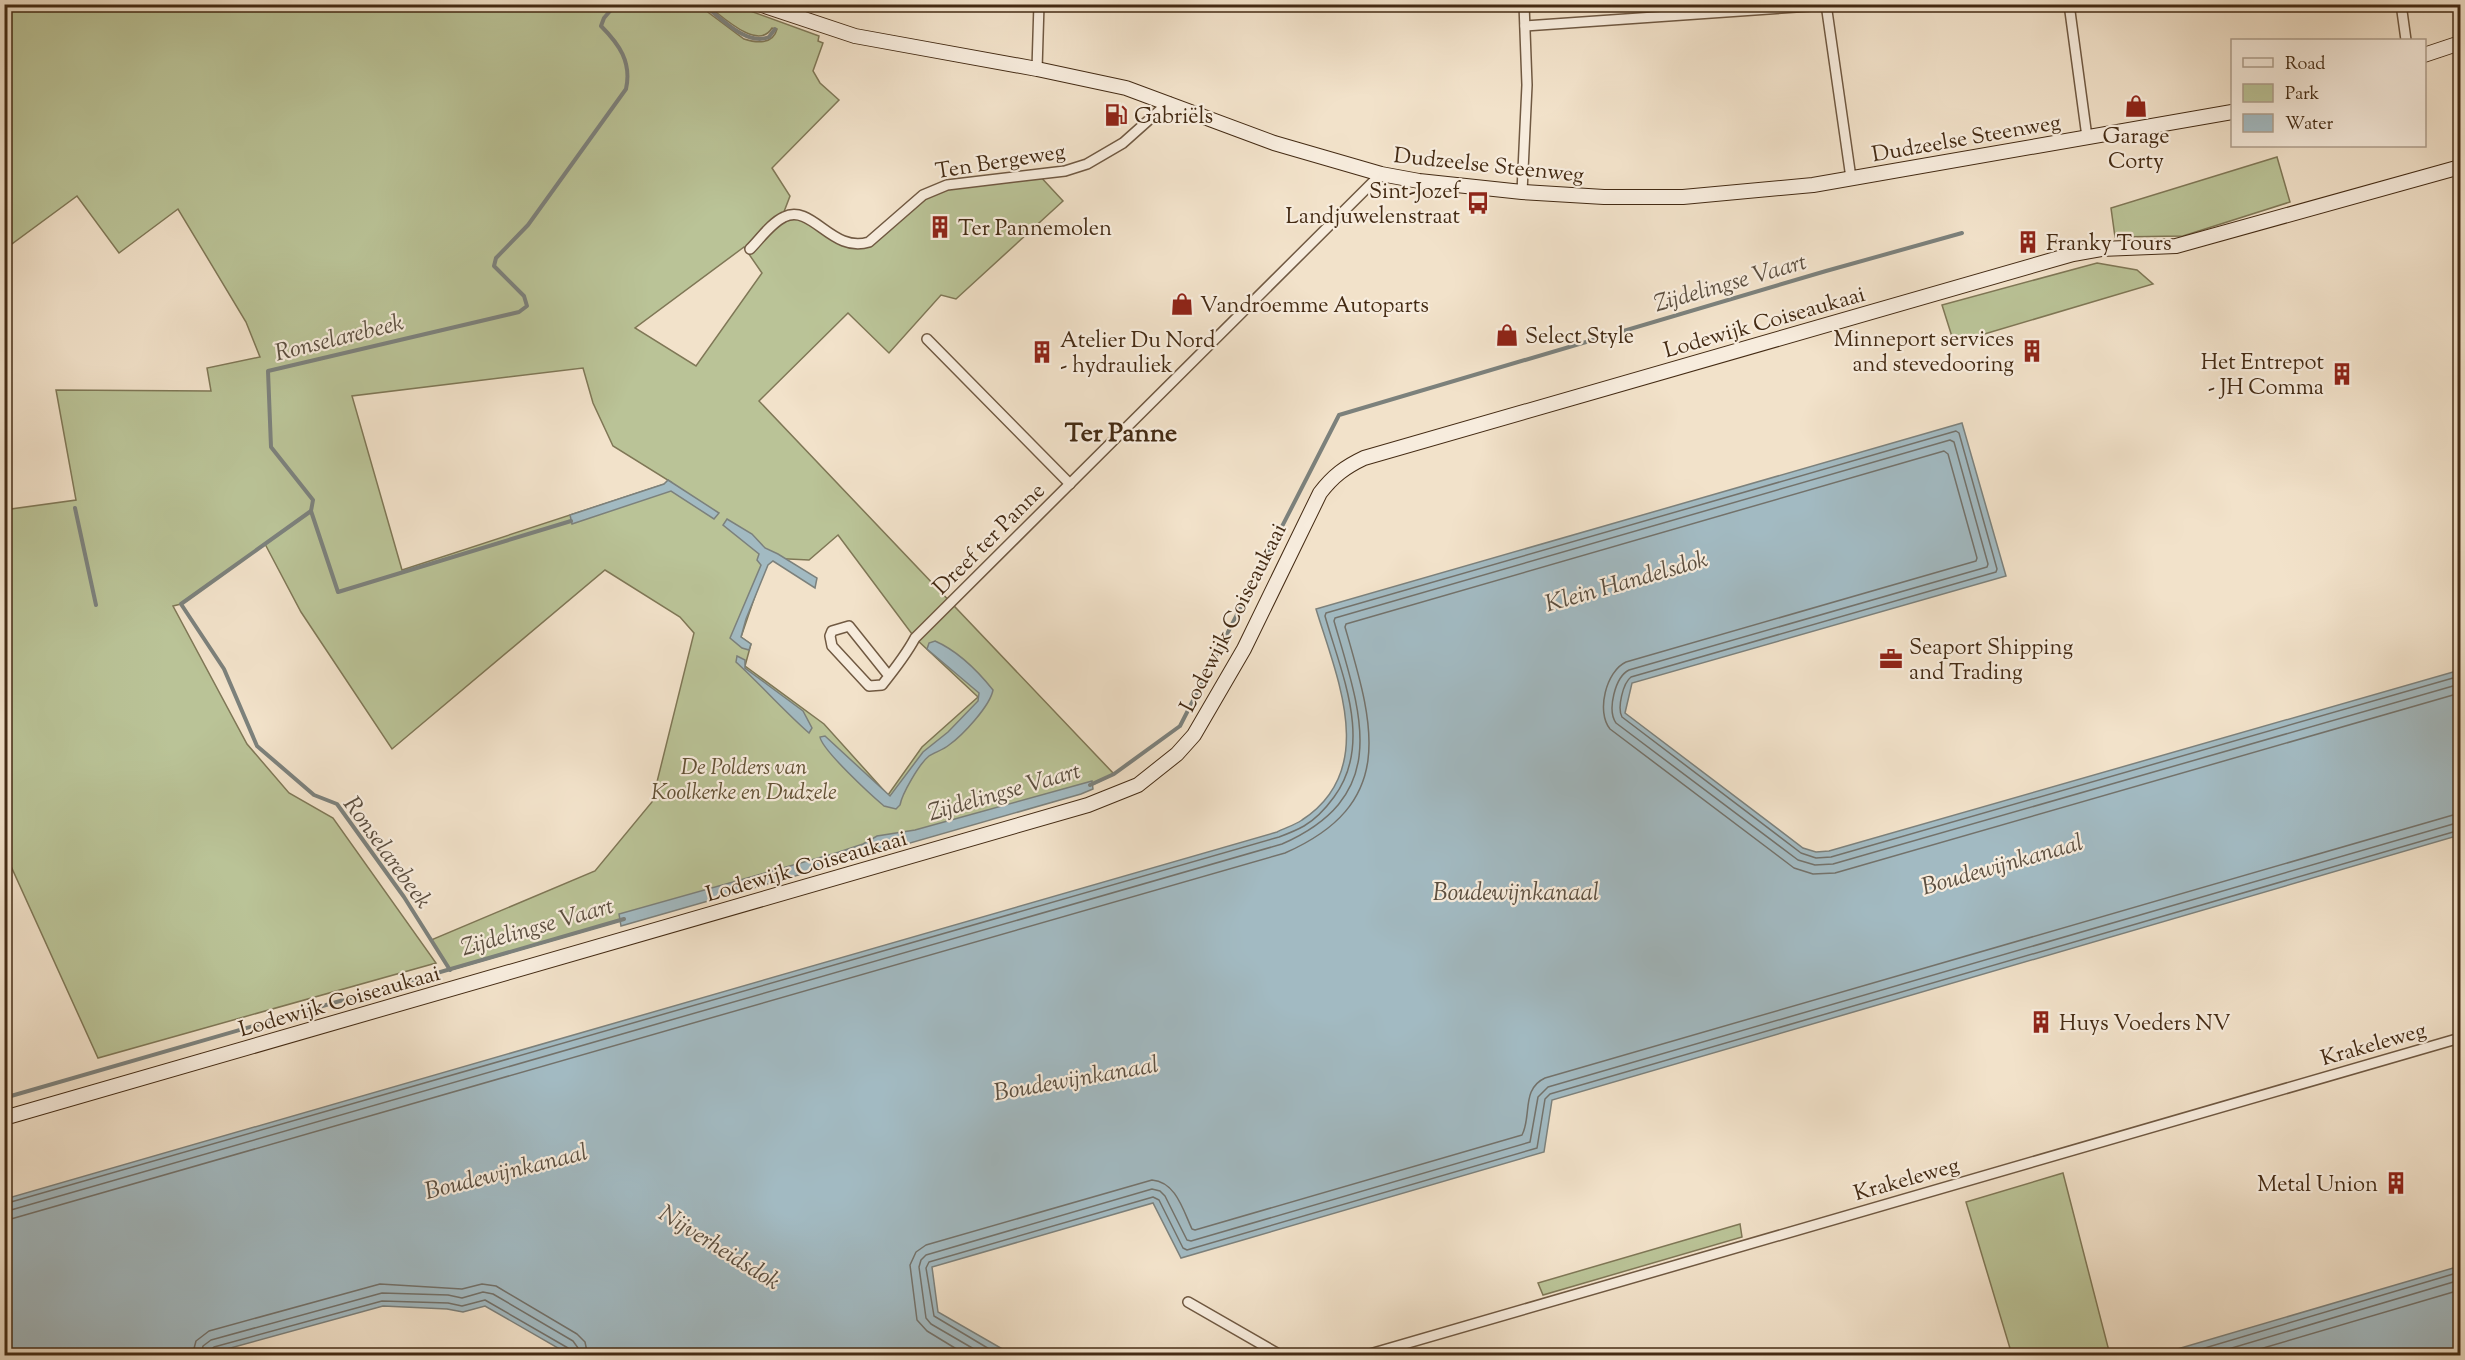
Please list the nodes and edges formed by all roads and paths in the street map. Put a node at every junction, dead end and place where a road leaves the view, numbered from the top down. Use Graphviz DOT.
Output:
graph roads {
  1 [pos="759,4"];
  2 [pos="1040,4"];
  3 [pos="1524,4"];
  4 [pos="1666,4"];
  5 [pos="2069,4"];
  6 [pos="2401,4"];
  7 [pos="1826,5"];
  8 [pos="1667,15"];
  9 [pos="1525,26"];
  10 [pos="2406,39"];
  11 [pos="2460,43"];
  12 [pos="2426,54"];
  13 [pos="1037,69"];
  14 [pos="1169,102"];
  15 [pos="2231,112"];
  16 [pos="2087,137"];
  17 [pos="2460,167"];
  18 [pos="1381,174"];
  19 [pos="1851,178"];
  20 [pos="1522,192"];
  21 [pos="750,249"];
  22 [pos="927,339"];
  23 [pos="1070,484"];
  24 [pos="890,676"];
  25 [pos="2460,1038"];
  26 [pos="4,1118"];
  27 [pos="1188,1302"];
  28 [pos="1282,1356"];
  29 [pos="1363,1356"];
  1 -- 13 [label="street, Dudzeelse Steenweg"];
  2 -- 13 [label="street"];
  3 -- 9 [label="street"];
  4 -- 8 [label="street"];
  5 -- 16 [label="street"];
  6 -- 10 [label="street"];
  7 -- 8 [label="street"];
  7 -- 19 [label="street"];
  8 -- 9 [label="street"];
  9 -- 20 [label="street"];
  11 -- 12 [label="street"];
  13 -- 14 [label="street, Dudzeelse Steenweg"];
  14 -- 18 [label="street, Dudzeelse Steenweg"];
  14 -- 21 [label="street, Ten Bergeweg"];
  15 -- 16 [label="street, Dudzeelse Steenweg"];
  16 -- 19 [label="street, Dudzeelse Steenweg"];
  17 -- 26 [label="street, Lodewijk Coiseaukaai"];
  18 -- 20 [label="street, Dudzeelse Steenweg"];
  18 -- 23 [label="street, Dreef ter Panne"];
  19 -- 20 [label="street, Dudzeelse Steenweg"];
  22 -- 23 [label="street, Dreef ter Panne"];
  23 -- 24 [label="street, Dreef ter Panne"];
  24 -- 24 [label="street"];
  25 -- 29 [label="street, Krakeleweg"];
  27 -- 28 [label="street"];
}
